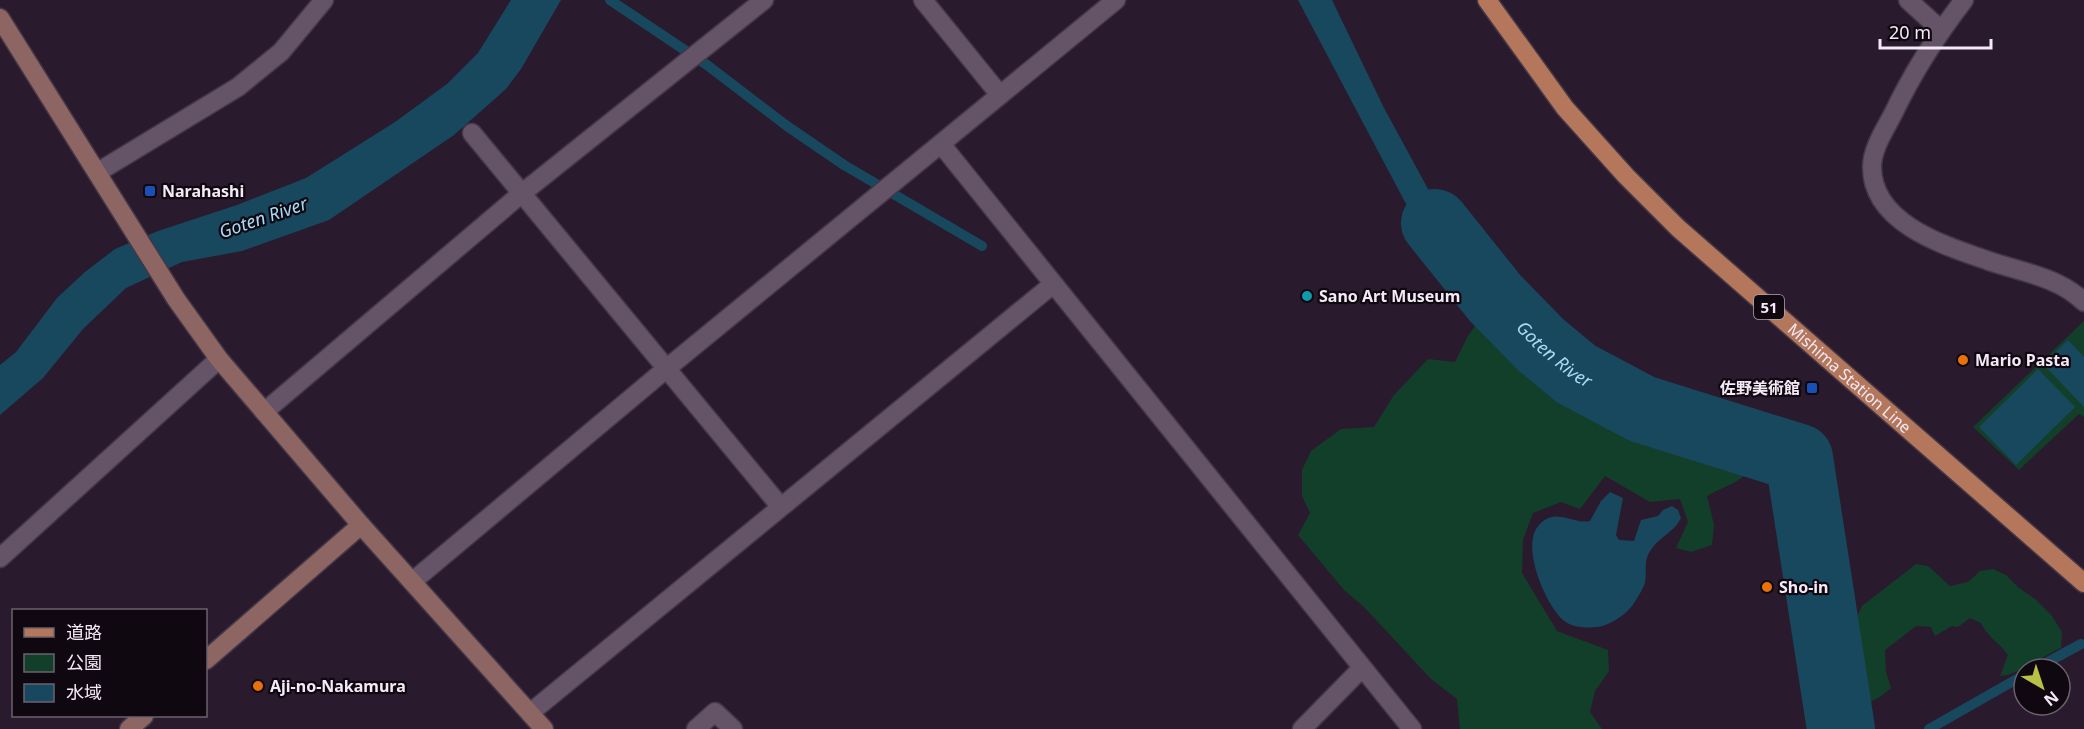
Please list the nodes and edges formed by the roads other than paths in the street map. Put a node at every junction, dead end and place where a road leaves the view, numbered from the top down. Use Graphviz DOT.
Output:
graph roads {
  1 [pos="324,0"];
  2 [pos="764,0"];
  3 [pos="923,0"];
  4 [pos="1116,0"];
  5 [pos="1487,0"];
  6 [pos="1908,0"];
  7 [pos="1964,0"];
  8 [pos="0,18"];
  9 [pos="1941,30"];
  10 [pos="1000,95"];
  11 [pos="472,133"];
  12 [pos="941,144"];
  13 [pos="98,172"];
  14 [pos="521,194"];
  15 [pos="1052,285"];
  16 [pos="2084,302"];
  17 [pos="219,359"];
  18 [pos="666,369"];
  19 [pos="264,412"];
  20 [pos="780,506"];
  21 [pos="361,525"];
  22 [pos="0,558"];
  23 [pos="413,582"];
  24 [pos="2084,583"];
  25 [pos="207,659"];
  26 [pos="1361,669"];
  27 [pos="530,713"];
  28 [pos="143,717"];
  29 [pos="129,729"];
  30 [pos="544,729"];
  31 [pos="696,729"];
  32 [pos="733,729"];
  33 [pos="1302,729"];
  34 [pos="1412,729"];
  1 -- 13 [label="street"];
  2 -- 14 [label="street"];
  3 -- 10 [label="street"];
  4 -- 10 [label="street"];
  5 -- 24 [label="main road, Mishima Station Line / 51"];
  6 -- 9 [label="street"];
  7 -- 9 [label="street"];
  8 -- 13 [label="street"];
  9 -- 16 [label="street"];
  10 -- 12 [label="street"];
  11 -- 14 [label="street"];
  12 -- 15 [label="street"];
  12 -- 18 [label="street"];
  13 -- 17 [label="street"];
  14 -- 18 [label="street"];
  14 -- 19 [label="street"];
  15 -- 20 [label="street"];
  15 -- 26 [label="street"];
  17 -- 19 [label="street"];
  17 -- 22 [label="street"];
  18 -- 20 [label="street"];
  18 -- 23 [label="street"];
  19 -- 21 [label="street"];
  20 -- 27 [label="street"];
  21 -- 23 [label="street"];
  21 -- 25 [label="street"];
  23 -- 27 [label="street"];
  26 -- 33 [label="street"];
  26 -- 34 [label="street"];
  27 -- 30 [label="street"];
  28 -- 29 [label="street"];
  31 -- 32 [label="street"];
}
